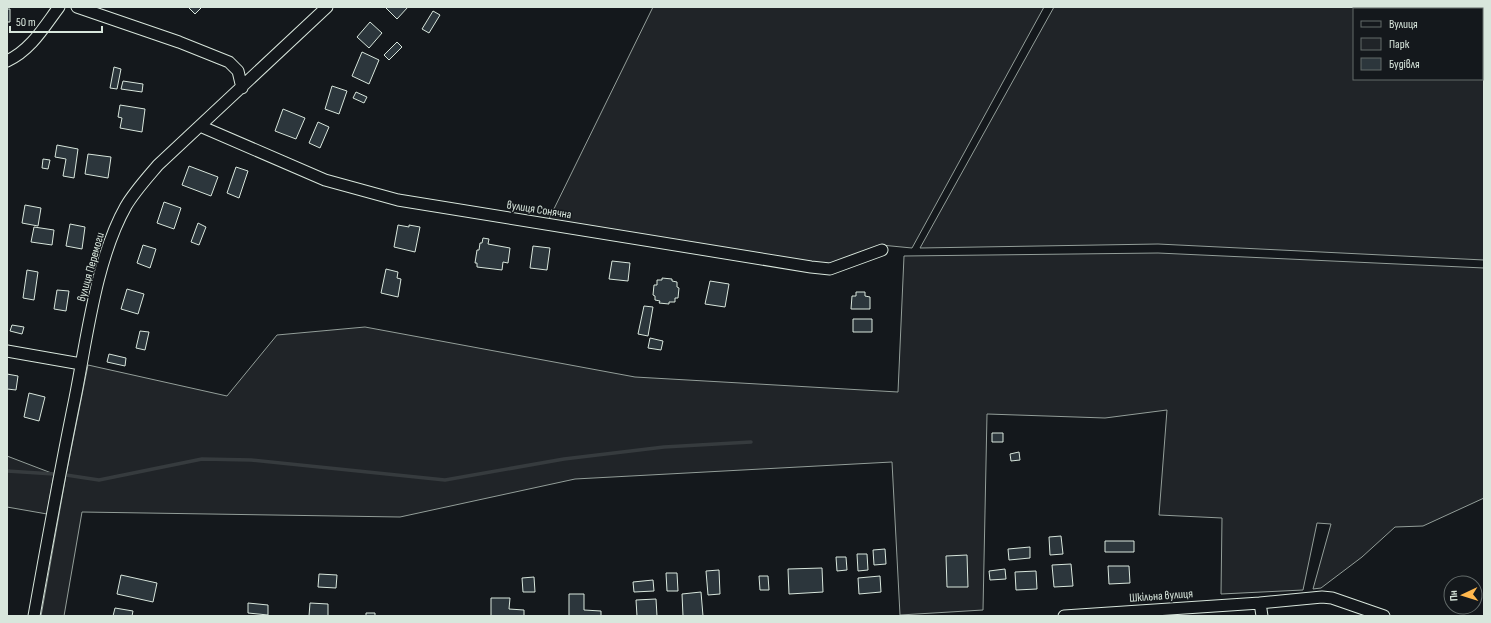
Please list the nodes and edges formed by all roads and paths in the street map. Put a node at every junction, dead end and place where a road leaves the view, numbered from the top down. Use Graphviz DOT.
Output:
graph roads {
  1 [pos="59,7"];
  2 [pos="79,7"];
  3 [pos="327,7"];
  4 [pos="7,61"];
  5 [pos="242,88"];
  6 [pos="200,126"];
  7 [pos="882,250"];
  8 [pos="7,351"];
  9 [pos="81,364"];
  10 [pos="1260,603"];
  11 [pos="34,616"];
  12 [pos="1064,616"];
  13 [pos="1262,616"];
  14 [pos="1384,616"];
  1 -- 4 [label="street"];
  2 -- 5 [label="street"];
  3 -- 5 [label="street, вулиця Перемоги"];
  5 -- 6 [label="street, вулиця Перемоги"];
  6 -- 7 [label="street, вулиця Сонячна"];
  6 -- 9 [label="street, вулиця Перемоги"];
  8 -- 9 [label="street"];
  9 -- 11 [label="street, вулиця Перемоги"];
  10 -- 12 [label="street, Шкільна вулиця"];
  10 -- 13 [label="street"];
  10 -- 14 [label="street, Шкільна вулиця"];
}
